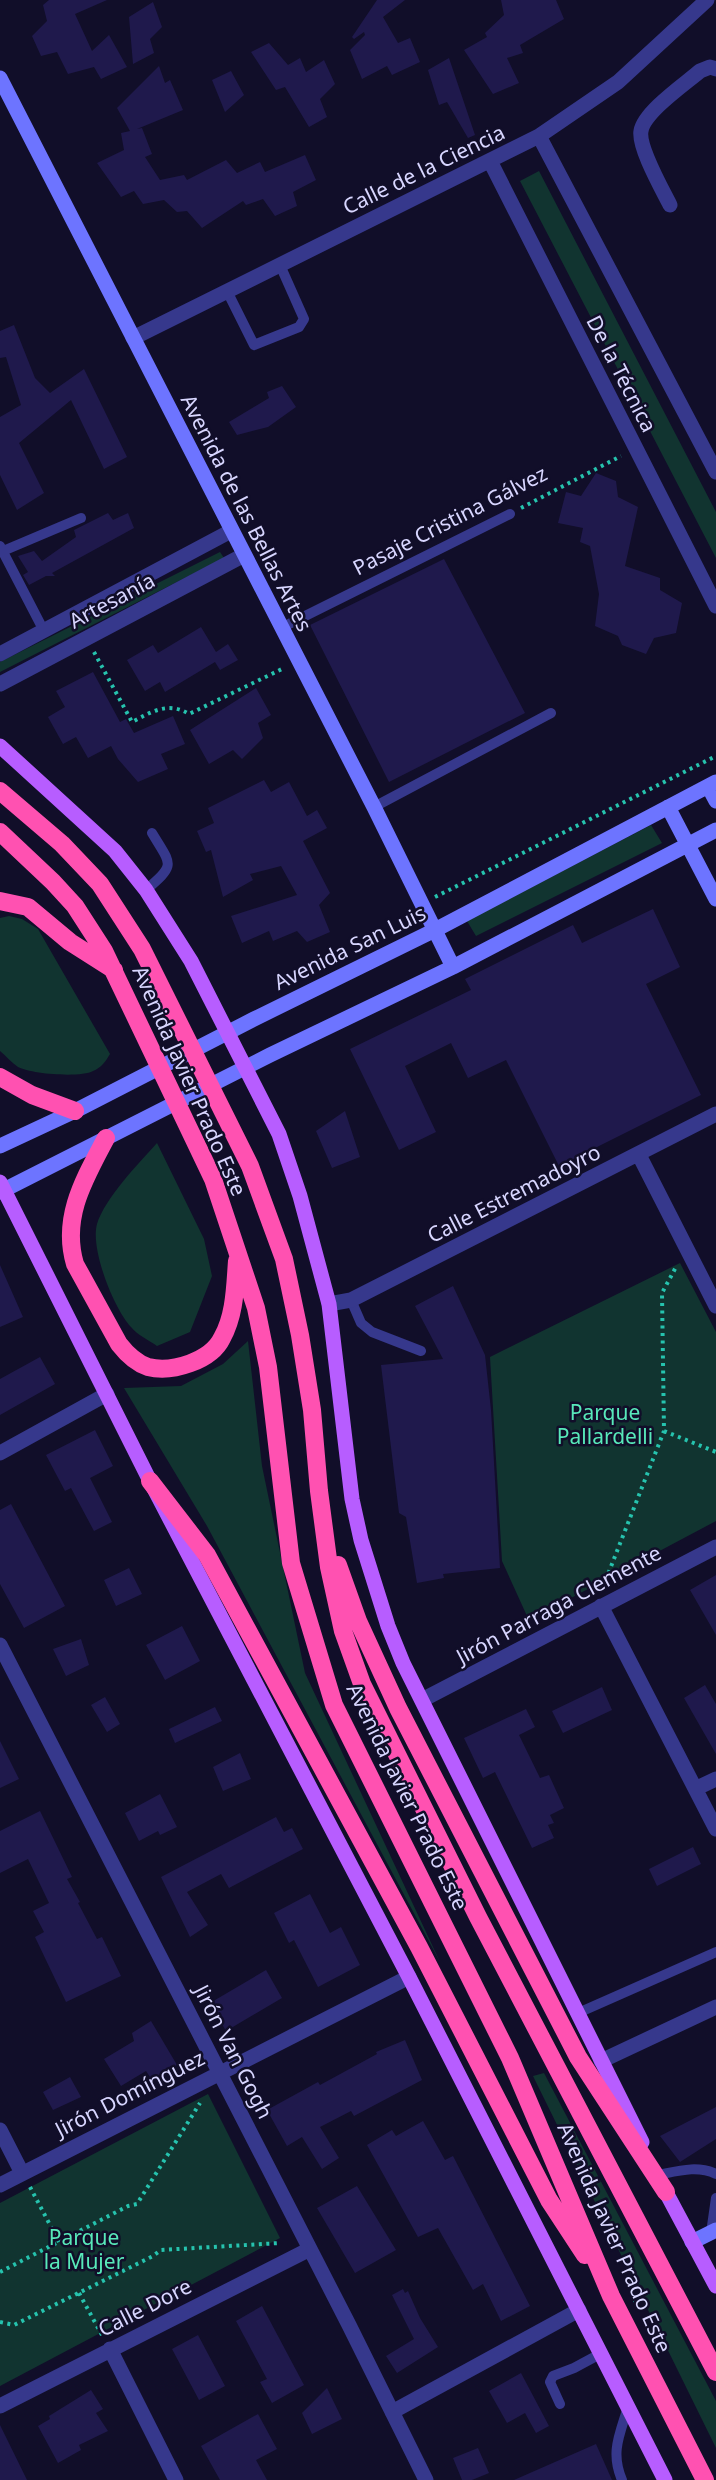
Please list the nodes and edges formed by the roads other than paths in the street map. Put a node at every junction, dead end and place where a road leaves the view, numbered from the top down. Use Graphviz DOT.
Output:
graph roads {
  1 [pos="707,0"];
  2 [pos="716,69"];
  3 [pos="0,78"];
  4 [pos="539,136"];
  5 [pos="490,161"];
  6 [pos="670,205"];
  7 [pos="280,265"];
  8 [pos="226,291"];
  9 [pos="133,338"];
  10 [pos="716,472"];
  11 [pos="510,514"];
  12 [pos="81,518"];
  13 [pos="231,531"];
  14 [pos="1,549"];
  15 [pos="244,555"];
  16 [pos="716,606"];
  17 [pos="281,628"];
  18 [pos="44,631"];
  19 [pos="0,654"];
  20 [pos="0,684"];
  21 [pos="551,713"];
  22 [pos="0,746"];
  23 [pos="712,784"];
  24 [pos="0,791"];
  25 [pos="716,801"];
  26 [pos="374,807"];
  27 [pos="668,807"];
  28 [pos="716,830"];
  29 [pos="0,832"];
  30 [pos="152,833"];
  31 [pos="688,845"];
  32 [pos="146,890"];
  33 [pos="716,899"];
  34 [pos="0,901"];
  35 [pos="435,930"];
  36 [pos="453,967"];
  37 [pos="115,971"];
  38 [pos="227,1032"];
  39 [pos="244,1068"];
  40 [pos="0,1077"];
  41 [pos="75,1111"];
  42 [pos="716,1114"];
  43 [pos="112,1135"];
  44 [pos="0,1146"];
  45 [pos="639,1155"];
  46 [pos="1,1188"];
  47 [pos="237,1250"];
  48 [pos="351,1300"];
  49 [pos="329,1304"];
  50 [pos="716,1306"];
  51 [pos="421,1351"];
  52 [pos="107,1394"];
  53 [pos="0,1453"];
  54 [pos="150,1481"];
  55 [pos="319,1491"];
  56 [pos="716,1547"];
  57 [pos="602,1606"];
  58 [pos="0,1645"];
  59 [pos="422,1700"];
  60 [pos="716,1779"];
  61 [pos="697,1788"];
  62 [pos="716,1829"];
  63 [pos="716,1952"];
  64 [pos="409,1977"];
  65 [pos="716,2007"];
  66 [pos="578,2013"];
  67 [pos="601,2061"];
  68 [pos="220,2072"];
  69 [pos="0,2130"];
  70 [pos="22,2174"];
  71 [pos="716,2174"];
  72 [pos="658,2175"];
  73 [pos="0,2185"];
  74 [pos="666,2192"];
  75 [pos="716,2198"];
  76 [pos="713,2231"];
  77 [pos="692,2242"];
  78 [pos="309,2246"];
  79 [pos="712,2268"];
  80 [pos="716,2286"];
  81 [pos="611,2296"];
  82 [pos="579,2310"];
  83 [pos="110,2349"];
  84 [pos="600,2354"];
  85 [pos="716,2372"];
  86 [pos="560,2404"];
  87 [pos="0,2406"];
  88 [pos="628,2408"];
  89 [pos="392,2412"];
  90 [pos="176,2480"];
  91 [pos="426,2480"];
  92 [pos="622,2480"];
  93 [pos="665,2480"];
  94 [pos="705,2480"];
  1 -- 4 [label="street, Calle de la Ciencia"];
  2 -- 6 [label="street"];
  3 -- 9 [label="main road, Avenida de las Bellas Artes"];
  4 -- 5 [label="street, Calle de la Ciencia"];
  4 -- 10 [label="street, De la Técnica"];
  5 -- 7 [label="street, Calle de la Ciencia"];
  5 -- 16 [label="street, De la Técnica"];
  7 -- 8 [label="street, Calle de la Ciencia"];
  7 -- 8 [label="lane"];
  8 -- 9 [label="street, Calle de la Ciencia"];
  9 -- 13 [label="main road, Avenida de las Bellas Artes"];
  11 -- 17 [label="lane, Pasaje Cristina Gálvez"];
  12 -- 14 [label="lane"];
  13 -- 15 [label="main road, Avenida de las Bellas Artes"];
  13 -- 18 [label="street, Artesanía"];
  14 -- 18 [label="lane"];
  15 -- 17 [label="main road, Avenida de las Bellas Artes"];
  15 -- 20 [label="street, Artesanía"];
  17 -- 26 [label="main road, Avenida de las Bellas Artes"];
  18 -- 19 [label="street, Artesanía"];
  21 -- 26 [label="lane"];
  22 -- 32 [label="main road"];
  23 -- 25 [label="main road"];
  23 -- 27 [label="main road, Avenida San Luis"];
  24 -- 55 [label="highway, Avenida Javier Prado Este"];
  26 -- 35 [label="main road, Avenida de las Bellas Artes"];
  27 -- 31 [label="main road"];
  27 -- 35 [label="main road, Avenida San Luis"];
  28 -- 31 [label="main road"];
  29 -- 37 [label="highway, Avenida Javier Prado Este"];
  30 -- 32 [label="lane"];
  31 -- 33 [label="main road"];
  31 -- 36 [label="main road"];
  32 -- 38 [label="main road"];
  34 -- 37 [label="highway"];
  35 -- 36 [label="main road, Avenida de las Bellas Artes"];
  35 -- 38 [label="main road, Avenida San Luis"];
  36 -- 39 [label="main road"];
  37 -- 47 [label="highway, Avenida Javier Prado Este"];
  38 -- 39 [label="main road"];
  38 -- 41 [label="main road, Avenida San Luis"];
  39 -- 43 [label="main road"];
  39 -- 49 [label="main road"];
  40 -- 41 [label="highway"];
  41 -- 44 [label="main road, Avenida San Luis"];
  42 -- 45 [label="street, Calle Estremadoyro"];
  43 -- 46 [label="main road"];
  43 -- 47 [label="highway"];
  45 -- 48 [label="street, Calle Estremadoyro"];
  45 -- 50 [label="street"];
  46 -- 52 [label="main road"];
  47 -- 81 [label="highway, Avenida Javier Prado Este"];
  48 -- 49 [label="street, Calle Estremadoyro"];
  48 -- 51 [label="lane"];
  49 -- 59 [label="main road"];
  52 -- 53 [label="street"];
  52 -- 54 [label="main road"];
  54 -- 64 [label="main road"];
  54 -- 81 [label="highway"];
  55 -- 74 [label="highway"];
  55 -- 85 [label="highway, Avenida Javier Prado Este"];
  56 -- 57 [label="street, Jirón Parraga Clemente"];
  57 -- 59 [label="street, Jirón Parraga Clemente"];
  57 -- 61 [label="street"];
  58 -- 68 [label="street, Jirón Van Gogh"];
  59 -- 66 [label="main road"];
  60 -- 61 [label="street"];
  61 -- 62 [label="street"];
  63 -- 66 [label="lane"];
  64 -- 68 [label="street, Jirón Domínguez"];
  64 -- 82 [label="main road"];
  65 -- 67 [label="street"];
  66 -- 67 [label="main road"];
  67 -- 72 [label="main road"];
  68 -- 70 [label="street, Jirón Domínguez"];
  68 -- 78 [label="street, Jirón Van Gogh"];
  69 -- 70 [label="street"];
  70 -- 73 [label="street, Jirón Domínguez"];
  71 -- 72 [label="lane"];
  72 -- 74 [label="main road"];
  74 -- 77 [label="main road"];
  75 -- 76 [label="lane"];
  76 -- 77 [label="main road"];
  77 -- 79 [label="main road"];
  78 -- 83 [label="street, Calle Dore"];
  78 -- 89 [label="street, Jirón Van Gogh"];
  79 -- 80 [label="main road"];
  81 -- 94 [label="highway, Avenida Javier Prado Este"];
  82 -- 84 [label="main road"];
  82 -- 89 [label="street"];
  83 -- 87 [label="street, Calle Dore"];
  83 -- 90 [label="street"];
  84 -- 86 [label="lane"];
  84 -- 88 [label="main road"];
  88 -- 92 [label="lane"];
  88 -- 93 [label="main road"];
  89 -- 91 [label="street, Jirón Van Gogh"];
}
